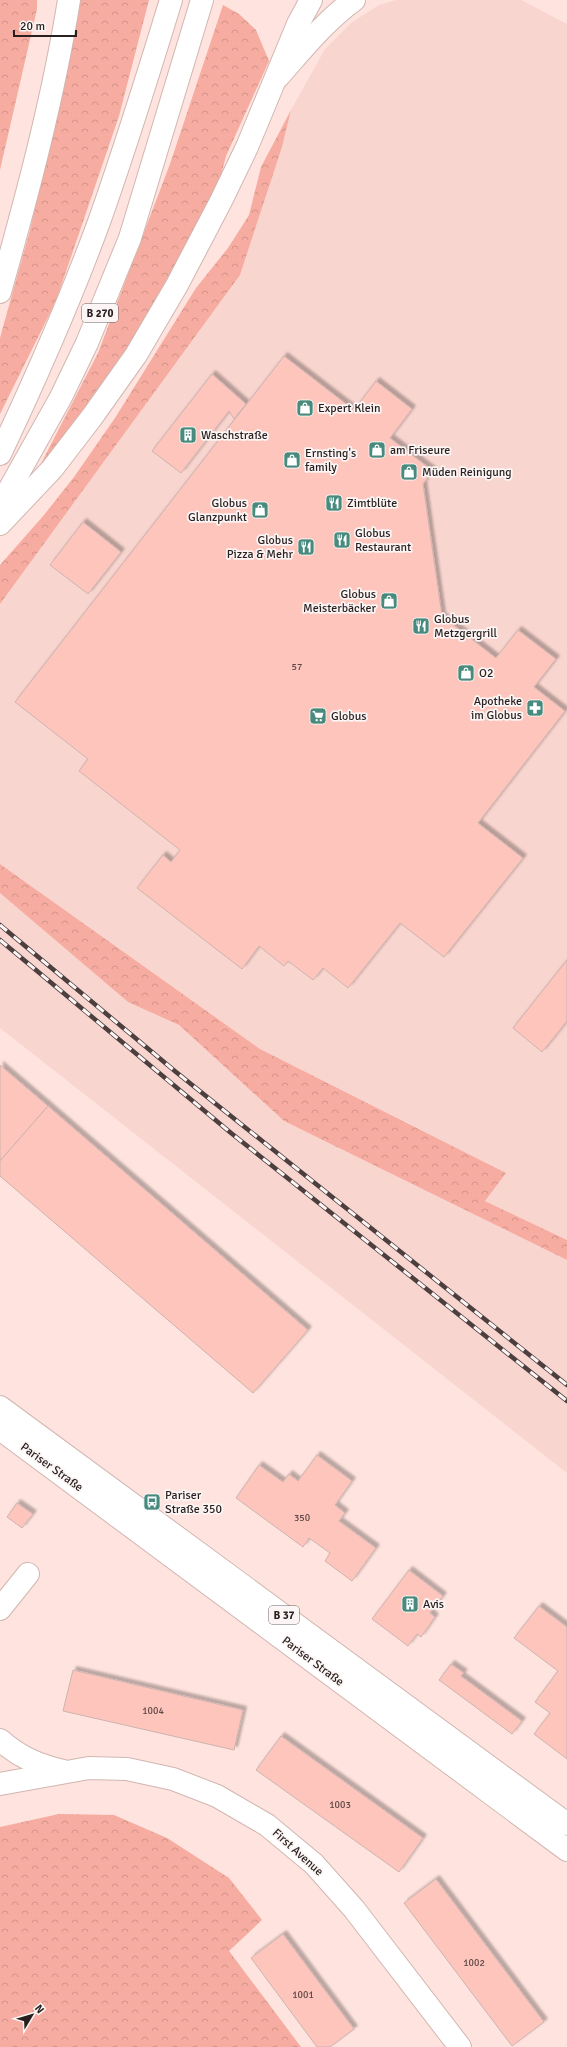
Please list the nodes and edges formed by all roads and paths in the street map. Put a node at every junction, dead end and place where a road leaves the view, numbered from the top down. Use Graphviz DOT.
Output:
graph roads {
  1 [pos="63,0"];
  2 [pos="69,0"];
  3 [pos="171,0"];
  4 [pos="311,0"];
  5 [pos="354,0"];
  6 [pos="201,3"];
  7 [pos="63,33"];
  8 [pos="272,84"];
  9 [pos="0,292"];
  10 [pos="0,454"];
  11 [pos="0,506"];
  12 [pos="0,524"];
  13 [pos="0,1407"];
  14 [pos="0,1429"];
  15 [pos="0,1439"];
  16 [pos="39,1458"];
  17 [pos="28,1574"];
  18 [pos="0,1609"];
  19 [pos="0,1740"];
  20 [pos="66,1772"];
  21 [pos="0,1784"];
  22 [pos="567,1824"];
  23 [pos="567,1850"];
  24 [pos="460,2047"];
  1 -- 7 [label="main road"];
  2 -- 7 [label="main road"];
  3 -- 10 [label="main road, B 270"];
  4 -- 8 [label="main road"];
  5 -- 8 [label="main road"];
  6 -- 11 [label="main road, B 270"];
  7 -- 9 [label="main road"];
  8 -- 12 [label="main road"];
  13 -- 22 [label="main road, Pariser Straße / B 37"];
  14 -- 16 [label="main road, Pariser Straße / B 37"];
  15 -- 16 [label="main road"];
  16 -- 23 [label="main road, Pariser Straße / B 37"];
  17 -- 18 [label="main road"];
  19 -- 20 [label="main road, First Avenue"];
  20 -- 21 [label="main road, First Avenue"];
  20 -- 24 [label="main road, First Avenue"];
}
